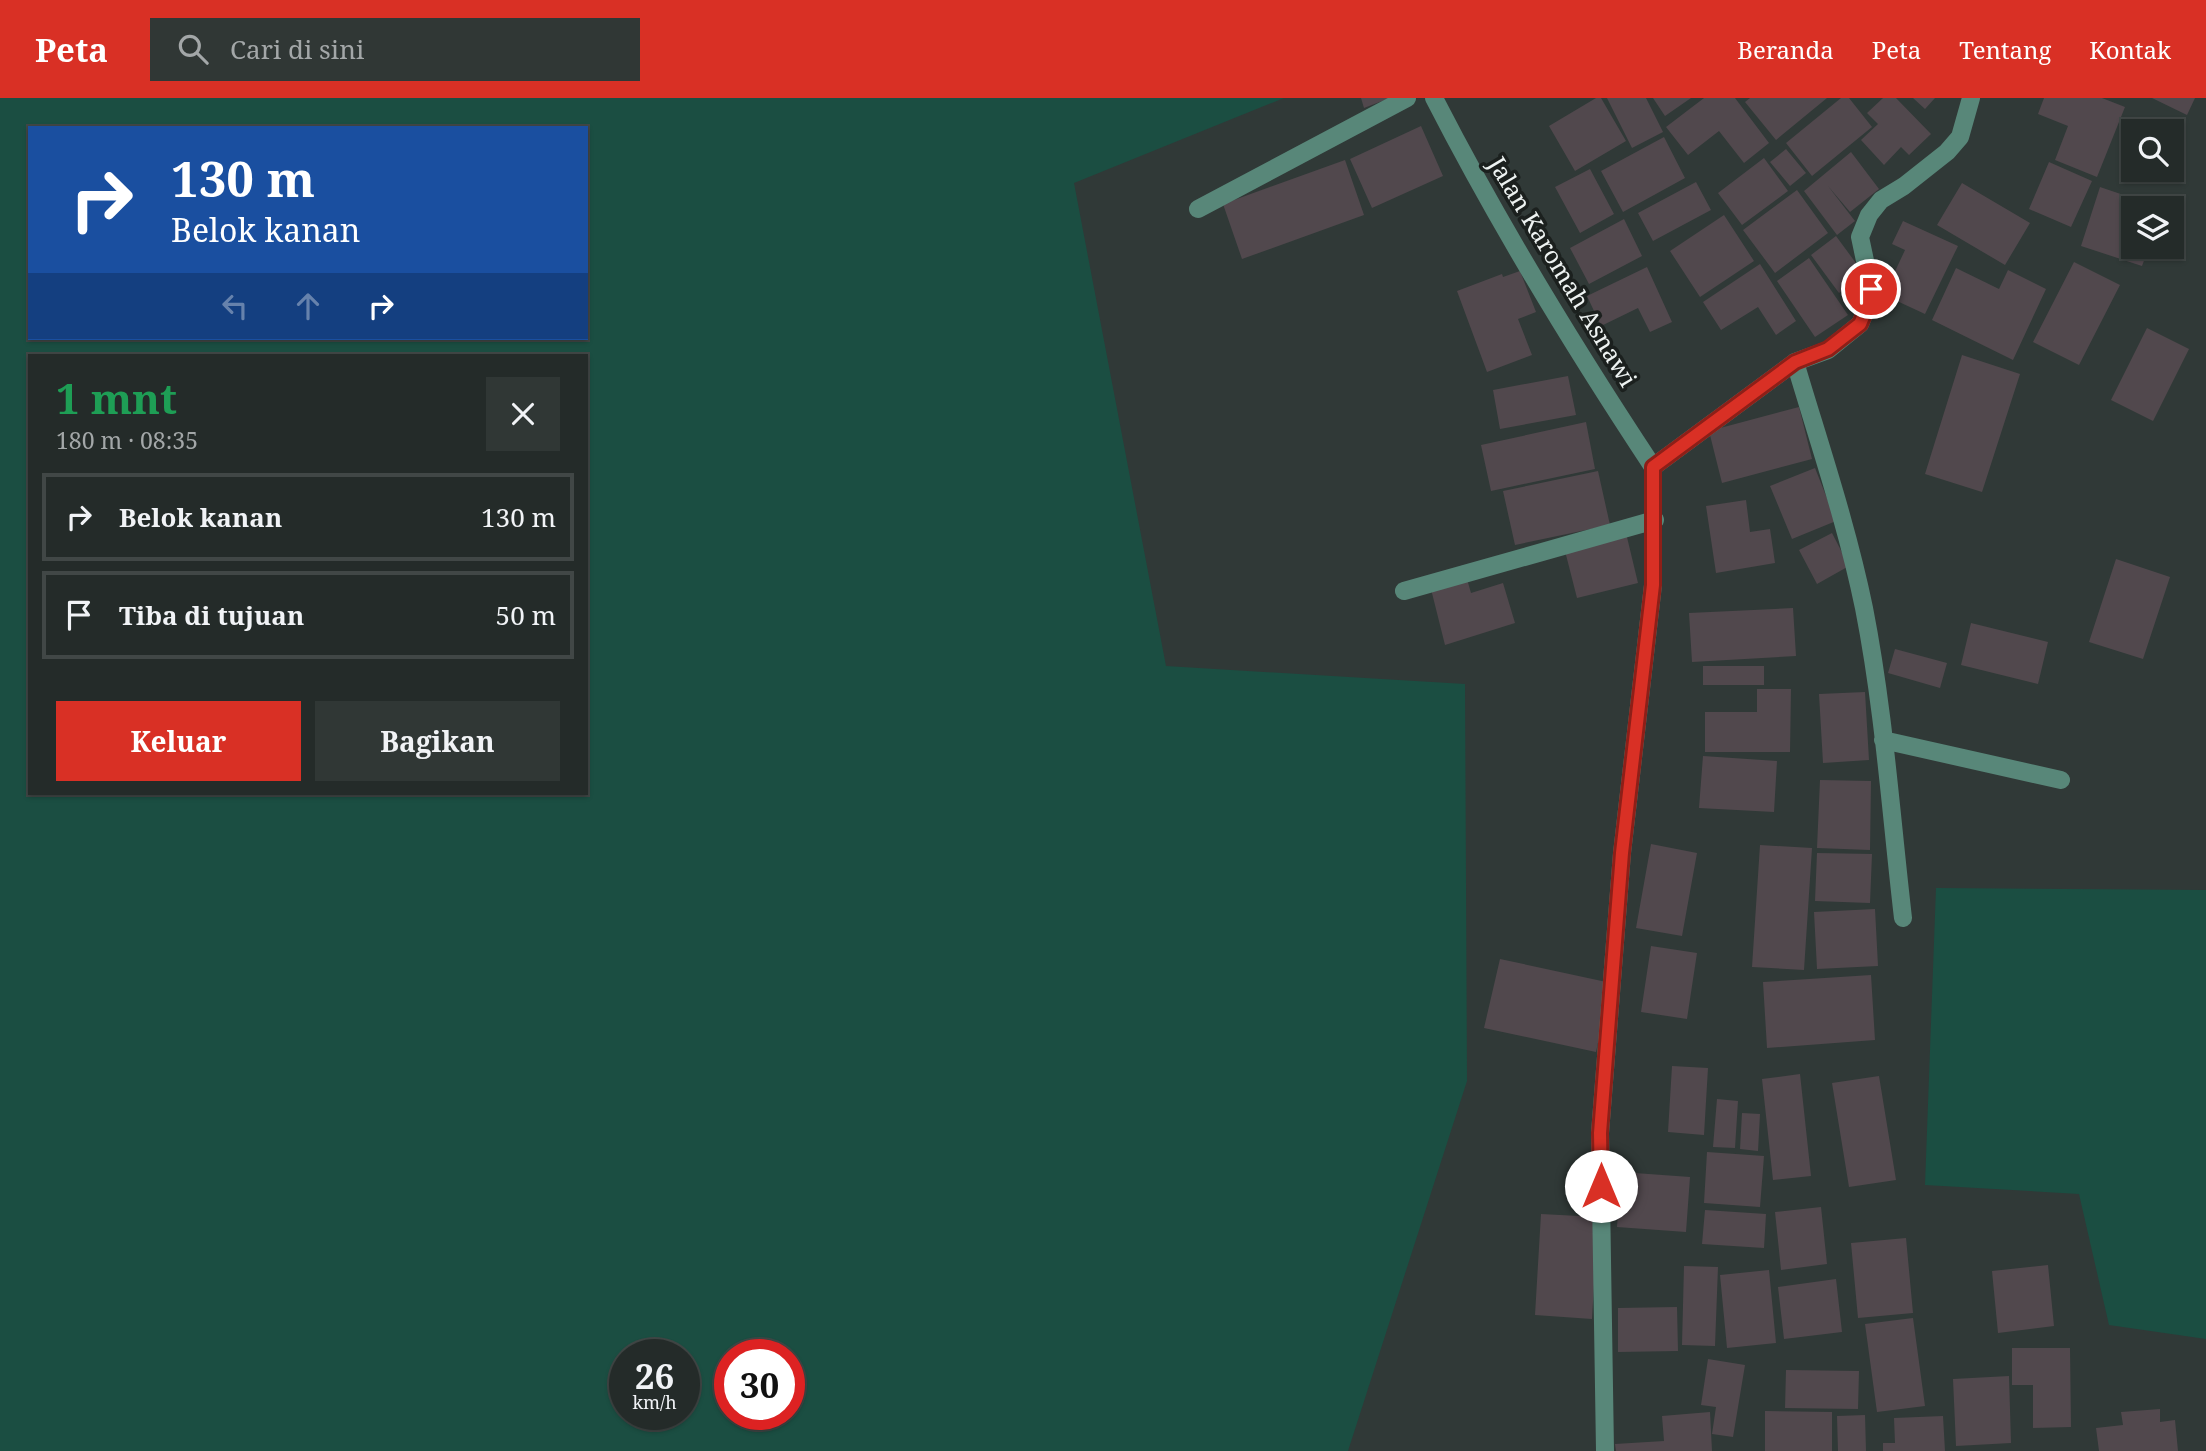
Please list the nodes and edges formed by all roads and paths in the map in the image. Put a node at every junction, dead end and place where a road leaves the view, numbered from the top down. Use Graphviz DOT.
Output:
graph roads {
  1 [pos="1407,98"];
  2 [pos="1434,98"];
  3 [pos="1971,98"];
  4 [pos="1198,209"];
  5 [pos="1795,362"];
  6 [pos="1653,467"];
  7 [pos="1655,520"];
  8 [pos="1404,591"];
  9 [pos="1883,740"];
  10 [pos="2061,780"];
  11 [pos="1903,918"];
  12 [pos="1605,1451"];
  1 -- 4 [label="street"];
  2 -- 6 [label="street, Jalan Karomah Asnawi"];
  3 -- 5 [label="street"];
  5 -- 6 [label="street"];
  5 -- 9 [label="street"];
  6 -- 7 [label="street"];
  7 -- 8 [label="street"];
  7 -- 12 [label="street"];
  9 -- 10 [label="street"];
  9 -- 11 [label="street"];
}
